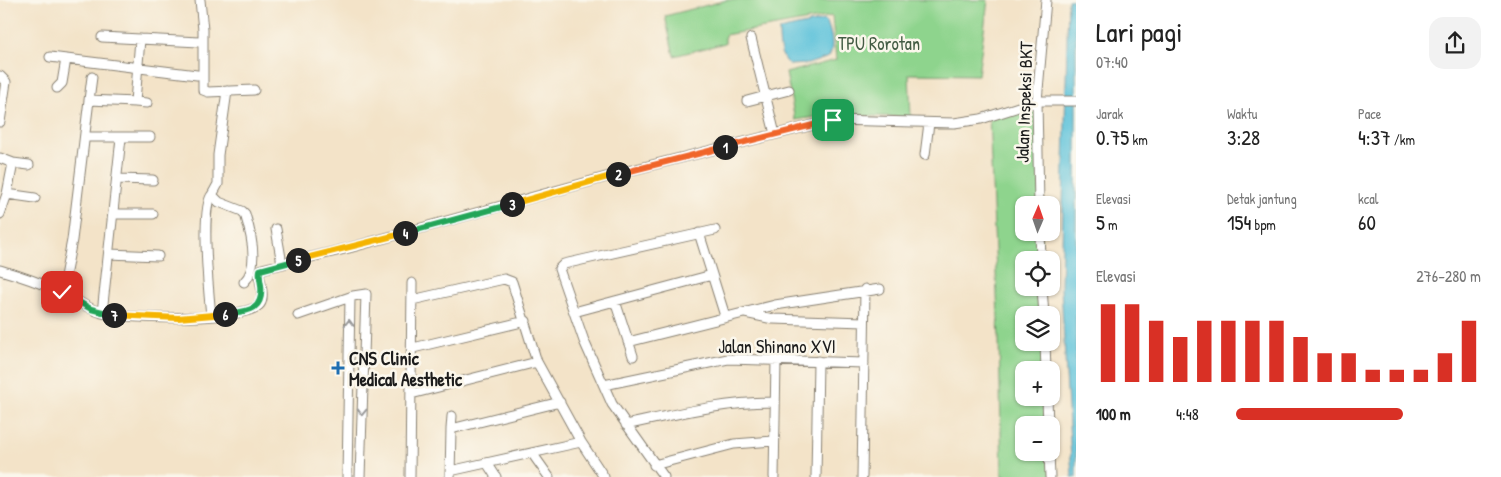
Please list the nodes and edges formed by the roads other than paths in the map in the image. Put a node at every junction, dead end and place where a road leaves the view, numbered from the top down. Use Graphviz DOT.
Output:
graph roads {
  1 [pos="200,0"];
  2 [pos="1046,0"];
  3 [pos="102,37"];
  4 [pos="751,38"];
  5 [pos="140,39"];
  6 [pos="199,42"];
  7 [pos="50,57"];
  8 [pos="66,59"];
  9 [pos="137,67"];
  10 [pos="197,75"];
  11 [pos="0,76"];
  12 [pos="92,77"];
  13 [pos="57,88"];
  14 [pos="254,90"];
  15 [pos="789,90"];
  16 [pos="227,91"];
  17 [pos="766,96"];
  18 [pos="89,100"];
  19 [pos="1041,101"];
  20 [pos="1076,101"];
  21 [pos="135,102"];
  22 [pos="747,102"];
  23 [pos="147,103"];
  24 [pos="0,122"];
  25 [pos="929,123"];
  26 [pos="775,134"];
  27 [pos="85,137"];
  28 [pos="150,137"];
  29 [pos="121,138"];
  30 [pos="925,155"];
  31 [pos="0,158"];
  32 [pos="13,163"];
  33 [pos="28,166"];
  34 [pos="117,179"];
  35 [pos="154,180"];
  36 [pos="7,194"];
  37 [pos="212,195"];
  38 [pos="1039,196"];
  39 [pos="34,198"];
  40 [pos="0,214"];
  41 [pos="113,214"];
  42 [pos="153,214"];
  43 [pos="276,229"];
  44 [pos="715,230"];
  45 [pos="699,233"];
  46 [pos="109,254"];
  47 [pos="158,256"];
  48 [pos="282,264"];
  49 [pos="0,270"];
  50 [pos="712,275"];
  51 [pos="244,282"];
  52 [pos="412,283"];
  53 [pos="865,289"];
  54 [pos="880,289"];
  55 [pos="62,292"];
  56 [pos="350,297"];
  57 [pos="412,300"];
  58 [pos="614,301"];
  59 [pos="574,312"];
  60 [pos="742,312"];
  61 [pos="102,313"];
  62 [pos="298,315"];
  63 [pos="211,316"];
  64 [pos="725,316"];
  65 [pos="526,321"];
  66 [pos="864,322"];
  67 [pos="628,342"];
  68 [pos="413,348"];
  69 [pos="633,356"];
  70 [pos="776,360"];
  71 [pos="818,361"];
  72 [pos="537,362"];
  73 [pos="864,363"];
  74 [pos="604,385"];
  75 [pos="411,394"];
  76 [pos="560,402"];
  77 [pos="775,402"];
  78 [pos="452,416"];
  79 [pos="626,424"];
  80 [pos="452,429"];
  81 [pos="774,441"];
  82 [pos="581,442"];
  83 [pos="532,453"];
  84 [pos="1049,461"];
  85 [pos="487,462"];
  86 [pos="654,465"];
  87 [pos="450,474"];
  88 [pos="347,477"];
  89 [pos="360,477"];
  90 [pos="410,477"];
  91 [pos="496,477"];
  92 [pos="549,477"];
  93 [pos="604,477"];
  94 [pos="664,477"];
  95 [pos="774,477"];
  96 [pos="816,477"];
  97 [pos="862,477"];
  98 [pos="1050,477"];
  1 -- 16 [label="street"];
  2 -- 19 [label="street, Jalan Inspeksi BKT"];
  3 -- 5 [label="street"];
  4 -- 17 [label="street"];
  5 -- 6 [label="street"];
  5 -- 9 [label="street"];
  7 -- 8 [label="street"];
  8 -- 9 [label="street"];
  8 -- 13 [label="street"];
  9 -- 10 [label="street"];
  9 -- 21 [label="street"];
  11 -- 24 [label="street"];
  12 -- 18 [label="street"];
  14 -- 16 [label="street"];
  15 -- 17 [label="street"];
  16 -- 37 [label="street"];
  17 -- 22 [label="street"];
  17 -- 26 [label="street"];
  18 -- 21 [label="street"];
  18 -- 27 [label="street"];
  19 -- 20 [label="street"];
  19 -- 25 [label="street"];
  19 -- 38 [label="street, Jalan Inspeksi BKT"];
  21 -- 23 [label="street"];
  25 -- 26 [label="street"];
  25 -- 30 [label="street"];
  26 -- 48 [label="street"];
  27 -- 29 [label="street"];
  27 -- 55 [label="street"];
  28 -- 29 [label="street"];
  29 -- 34 [label="street"];
  31 -- 32 [label="street"];
  32 -- 33 [label="street"];
  32 -- 36 [label="street"];
  34 -- 35 [label="street"];
  34 -- 41 [label="street"];
  36 -- 39 [label="street"];
  36 -- 40 [label="street"];
  37 -- 51 [label="street"];
  37 -- 63 [label="street"];
  41 -- 42 [label="street"];
  41 -- 46 [label="street"];
  43 -- 48 [label="street"];
  44 -- 45 [label="street"];
  45 -- 50 [label="street"];
  45 -- 59 [label="street"];
  46 -- 47 [label="street"];
  46 -- 61 [label="street"];
  48 -- 63 [label="street"];
  49 -- 55 [label="street"];
  50 -- 58 [label="street"];
  50 -- 64 [label="street"];
  52 -- 57 [label="street"];
  53 -- 54 [label="street"];
  53 -- 60 [label="street"];
  53 -- 66 [label="street"];
  55 -- 61 [label="street"];
  56 -- 62 [label="street"];
  88 -- 56 [label="street, one-way"];
  56 -- 89 [label="street, one-way"];
  57 -- 65 [label="street"];
  57 -- 68 [label="street"];
  58 -- 59 [label="street"];
  58 -- 67 [label="street"];
  59 -- 74 [label="street"];
  60 -- 64 [label="street"];
  60 -- 66 [label="street"];
  61 -- 63 [label="street"];
  64 -- 67 [label="street"];
  65 -- 68 [label="street"];
  65 -- 72 [label="street"];
  66 -- 73 [label="street"];
  67 -- 69 [label="street"];
  68 -- 75 [label="street"];
  70 -- 71 [label="street, Jalan Shinano XVI"];
  70 -- 74 [label="street, Jalan Shinano XVI"];
  70 -- 77 [label="street"];
  71 -- 73 [label="street, Jalan Shinano XVI"];
  71 -- 96 [label="street"];
  72 -- 75 [label="street"];
  72 -- 76 [label="street"];
  73 -- 97 [label="street"];
  74 -- 79 [label="street"];
  75 -- 90 [label="street"];
  76 -- 80 [label="street"];
  76 -- 82 [label="street"];
  77 -- 79 [label="street"];
  77 -- 81 [label="street"];
  78 -- 80 [label="street"];
  79 -- 86 [label="street"];
  80 -- 87 [label="street"];
  81 -- 86 [label="street"];
  81 -- 95 [label="street"];
  82 -- 83 [label="street"];
  82 -- 93 [label="street"];
  83 -- 85 [label="street"];
  83 -- 92 [label="street"];
  84 -- 98 [label="street"];
  85 -- 87 [label="street"];
  85 -- 91 [label="street"];
  86 -- 94 [label="street"];
}
